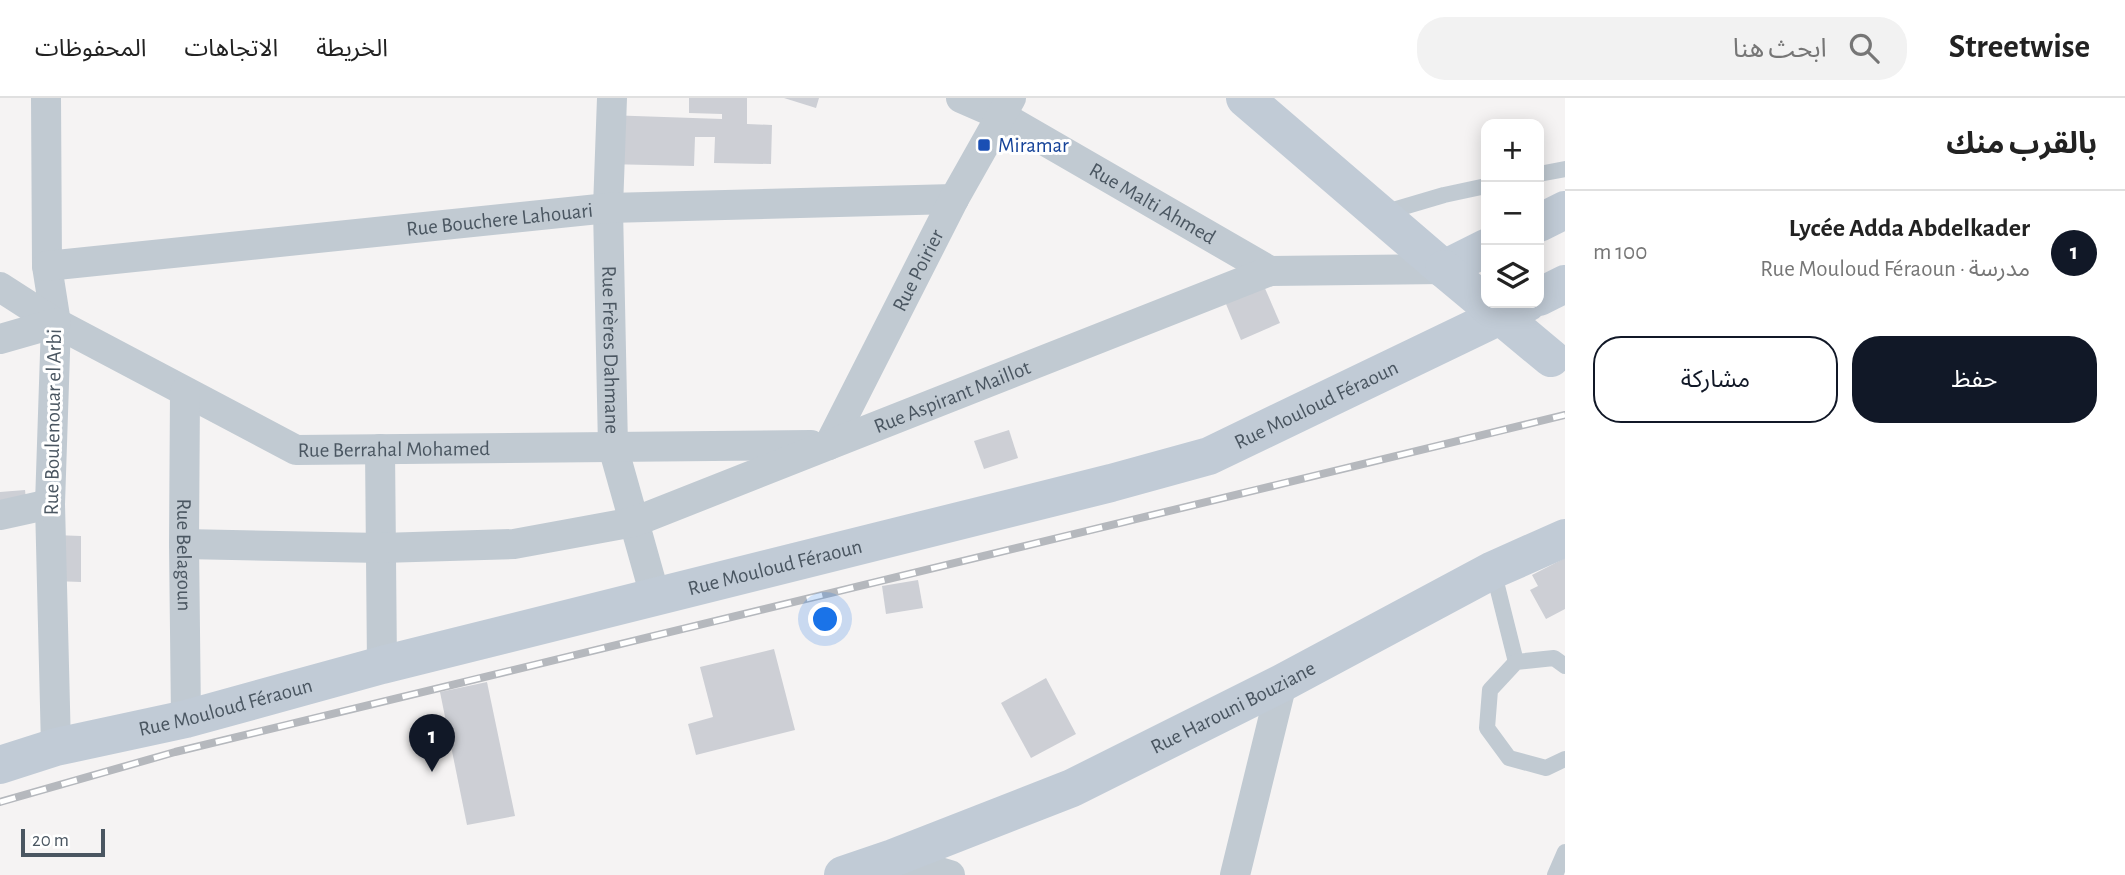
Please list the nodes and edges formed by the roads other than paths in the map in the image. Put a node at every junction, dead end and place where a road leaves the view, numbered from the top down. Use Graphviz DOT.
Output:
graph roads {
  1 [pos="46,98"];
  2 [pos="612,98"];
  3 [pos="961,98"];
  4 [pos="1245,98"];
  5 [pos="1005,107"];
  6 [pos="1565,169"];
  7 [pos="1544,173"];
  8 [pos="1481,187"];
  9 [pos="954,199"];
  10 [pos="608,208"];
  11 [pos="1565,210"];
  12 [pos="1380,214"];
  13 [pos="1544,220"];
  14 [pos="1481,250"];
  15 [pos="47,266"];
  16 [pos="1444,269"];
  17 [pos="1270,271"];
  18 [pos="1565,284"];
  19 [pos="0,287"];
  20 [pos="1544,294"];
  21 [pos="1517,308"];
  22 [pos="56,323"];
  23 [pos="0,339"];
  24 [pos="1558,366"];
  25 [pos="185,392"];
  26 [pos="829,445"];
  27 [pos="613,447"];
  28 [pos="380,449"];
  29 [pos="50,503"];
  30 [pos="0,515"];
  31 [pos="634,522"];
  32 [pos="1565,538"];
  33 [pos="184,544"];
  34 [pos="381,548"];
  35 [pos="1493,570"];
  36 [pos="655,596"];
  37 [pos="1516,662"];
  38 [pos="382,665"];
  39 [pos="1565,666"];
  40 [pos="1282,683"];
  41 [pos="186,719"];
  42 [pos="56,747"];
  43 [pos="1565,759"];
  44 [pos="0,765"];
  45 [pos="1565,852"];
  46 [pos="893,858"];
  47 [pos="843,875"];
  48 [pos="950,875"];
  49 [pos="1235,875"];
  50 [pos="1555,875"];
  1 -- 15 [label="street, Rue Boulenouar el Arbi"];
  2 -- 10 [label="street, Rue Frères Dahmane"];
  3 -- 5 [label="street, Rue Malti Ahmed"];
  4 -- 12 [label="main road"];
  5 -- 9 [label="street, Rue Poirier"];
  5 -- 17 [label="street, Rue Malti Ahmed"];
  6 -- 7 [label="lane"];
  8 -- 12 [label="lane"];
  9 -- 10 [label="street, Rue Bouchere Lahouari"];
  9 -- 26 [label="street, Rue Poirier"];
  10 -- 15 [label="street, Rue Bouchere Lahouari"];
  10 -- 27 [label="street, Rue Frères Dahmane"];
  11 -- 13 [label="main road"];
  12 -- 16 [label="main road"];
  14 -- 16 [label="main road"];
  15 -- 22 [label="street, Rue Boulenouar el Arbi"];
  16 -- 17 [label="street"];
  16 -- 24 [label="main road, bridge"];
  17 -- 26 [label="street, Rue Aspirant Maillot"];
  18 -- 20 [label="main road"];
  19 -- 22 [label="street, Rue Berrahal Mohamed"];
  21 -- 36 [label="main road, Rue Mouloud Féraoun"];
  22 -- 23 [label="street"];
  22 -- 25 [label="street, Rue Berrahal Mohamed"];
  22 -- 29 [label="street, Rue Boulenouar el Arbi"];
  25 -- 28 [label="street, Rue Berrahal Mohamed"];
  25 -- 33 [label="street, Rue Belagoun"];
  26 -- 27 [label="street, Rue Berrahal Mohamed"];
  26 -- 31 [label="street, Rue Aspirant Maillot"];
  27 -- 28 [label="street, Rue Berrahal Mohamed"];
  27 -- 31 [label="street, Rue Frères Dahmane"];
  28 -- 34 [label="street"];
  29 -- 30 [label="street"];
  29 -- 42 [label="street, Rue Boulenouar el Arbi"];
  31 -- 34 [label="street, Rue Aspirant Maillot"];
  31 -- 36 [label="street, Rue Frères Dahmane"];
  32 -- 35 [label="main road, Rue Harouni Bouziane"];
  33 -- 34 [label="street, Rue Aspirant Maillot"];
  33 -- 41 [label="street, Rue Belagoun"];
  34 -- 38 [label="street"];
  35 -- 37 [label="lane"];
  35 -- 40 [label="main road, Rue Harouni Bouziane"];
  36 -- 38 [label="main road, Rue Mouloud Féraoun"];
  37 -- 39 [label="lane"];
  37 -- 43 [label="lane"];
  38 -- 41 [label="main road, Rue Mouloud Féraoun"];
  40 -- 46 [label="main road, Rue Harouni Bouziane"];
  40 -- 49 [label="street"];
  41 -- 42 [label="main road, Rue Mouloud Féraoun"];
  42 -- 44 [label="main road, Rue Mouloud Féraoun"];
  45 -- 50 [label="lane"];
  46 -- 47 [label="main road, Rue Harouni Bouziane"];
  46 -- 48 [label="street"];
}
